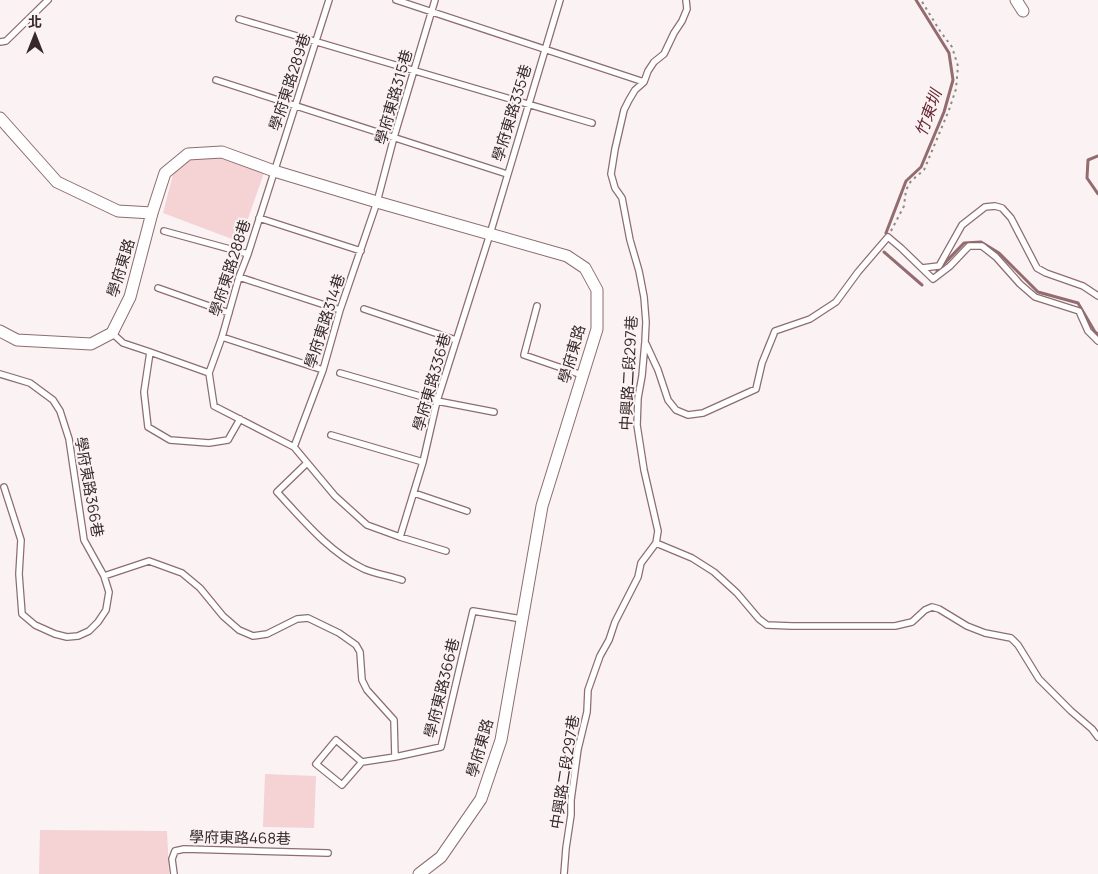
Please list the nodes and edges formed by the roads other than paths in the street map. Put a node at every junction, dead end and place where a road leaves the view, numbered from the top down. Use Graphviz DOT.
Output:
graph roads {
  1 [pos="48,0"];
  2 [pos="329,0"];
  3 [pos="396,0"];
  4 [pos="435,0"];
  5 [pos="560,0"];
  6 [pos="686,0"];
  7 [pos="1016,0"];
  8 [pos="1023,11"];
  9 [pos="432,12"];
  10 [pos="239,19"];
  11 [pos="316,41"];
  12 [pos="0,42"];
  13 [pos="545,49"];
  14 [pos="415,70"];
  15 [pos="216,80"];
  16 [pos="644,82"];
  17 [pos="528,103"];
  18 [pos="296,105"];
  19 [pos="0,118"];
  20 [pos="592,123"];
  21 [pos="394,137"];
  22 [pos="274,171"];
  23 [pos="507,174"];
  24 [pos="377,202"];
  25 [pos="152,213"];
  26 [pos="259,218"];
  27 [pos="164,231"];
  28 [pos="490,234"];
  29 [pos="361,251"];
  30 [pos="248,254"];
  31 [pos="922,268"];
  32 [pos="239,277"];
  33 [pos="158,288"];
  34 [pos="1098,296"];
  35 [pos="537,306"];
  36 [pos="364,309"];
  37 [pos="340,310"];
  38 [pos="229,313"];
  39 [pos="0,331"];
  40 [pos="112,333"];
  41 [pos="222,337"];
  42 [pos="456,340"];
  43 [pos="1098,341"];
  44 [pos="646,342"];
  45 [pos="150,352"];
  46 [pos="323,370"];
  47 [pos="209,373"];
  48 [pos="340,373"];
  49 [pos="0,374"];
  50 [pos="582,375"];
  51 [pos="437,400"];
  52 [pos="494,412"];
  53 [pos="240,419"];
  54 [pos="331,436"];
  55 [pos="294,447"];
  56 [pos="307,462"];
  57 [pos="423,462"];
  58 [pos="4,487"];
  59 [pos="414,493"];
  60 [pos="467,511"];
  61 [pos="400,537"];
  62 [pos="656,543"];
  63 [pos="446,551"];
  64 [pos="104,576"];
  65 [pos="402,580"];
  66 [pos="522,619"];
  67 [pos="1098,737"];
  68 [pos="395,757"];
  69 [pos="362,762"];
  70 [pos="328,853"];
  71 [pos="174,874"];
  72 [pos="419,874"];
  73 [pos="564,874"];
  1 -- 12 [label="lane"];
  2 -- 11 [label="lane, 學府東路289巷"];
  3 -- 9 [label="lane"];
  4 -- 9 [label="lane, 學府東路315巷"];
  5 -- 13 [label="lane, 學府東路335巷"];
  6 -- 16 [label="lane, 中興路二段297巷"];
  7 -- 8 [label="street"];
  9 -- 13 [label="lane"];
  9 -- 14 [label="lane, 學府東路315巷"];
  10 -- 11 [label="lane"];
  11 -- 14 [label="lane"];
  11 -- 18 [label="lane, 學府東路289巷"];
  13 -- 16 [label="lane"];
  13 -- 17 [label="lane, 學府東路335巷"];
  14 -- 17 [label="lane"];
  14 -- 21 [label="lane, 學府東路315巷"];
  15 -- 18 [label="lane"];
  16 -- 44 [label="lane, 中興路二段297巷"];
  17 -- 20 [label="lane"];
  17 -- 23 [label="lane, 學府東路335巷"];
  18 -- 21 [label="lane"];
  18 -- 22 [label="lane, 學府東路289巷"];
  19 -- 25 [label="street"];
  21 -- 23 [label="lane"];
  21 -- 24 [label="lane, 學府東路315巷"];
  22 -- 24 [label="street, 學府東路"];
  22 -- 25 [label="street, 學府東路"];
  22 -- 26 [label="lane, 學府東路288巷"];
  23 -- 28 [label="lane, 學府東路335巷"];
  24 -- 28 [label="street, 學府東路"];
  24 -- 29 [label="lane, 學府東路314巷"];
  25 -- 40 [label="street, 學府東路"];
  26 -- 29 [label="lane"];
  26 -- 30 [label="lane, 學府東路288巷"];
  27 -- 30 [label="lane"];
  28 -- 42 [label="lane, 學府東路336巷"];
  28 -- 50 [label="street, 學府東路"];
  29 -- 37 [label="lane, 學府東路314巷"];
  30 -- 32 [label="lane, 學府東路288巷"];
  31 -- 34 [label="lane"];
  31 -- 43 [label="lane"];
  31 -- 44 [label="lane"];
  32 -- 37 [label="lane"];
  32 -- 38 [label="lane, 學府東路288巷"];
  33 -- 38 [label="lane"];
  35 -- 50 [label="lane"];
  36 -- 42 [label="lane"];
  37 -- 46 [label="lane, 學府東路314巷"];
  38 -- 41 [label="lane, 學府東路288巷"];
  39 -- 40 [label="street"];
  40 -- 45 [label="lane"];
  41 -- 46 [label="lane"];
  41 -- 47 [label="lane, 學府東路288巷"];
  42 -- 51 [label="lane, 學府東路336巷"];
  44 -- 62 [label="lane, 中興路二段297巷"];
  45 -- 47 [label="lane"];
  45 -- 53 [label="lane"];
  46 -- 55 [label="lane, 學府東路314巷"];
  47 -- 53 [label="lane"];
  48 -- 51 [label="lane"];
  49 -- 64 [label="lane, 學府東路366巷"];
  50 -- 66 [label="street, 學府東路"];
  51 -- 52 [label="lane"];
  51 -- 57 [label="lane, 學府東路336巷"];
  53 -- 55 [label="lane"];
  54 -- 57 [label="lane"];
  55 -- 56 [label="lane"];
  56 -- 61 [label="lane"];
  56 -- 65 [label="lane"];
  57 -- 59 [label="lane, 學府東路336巷"];
  58 -- 64 [label="lane, 學府東路366巷"];
  59 -- 60 [label="lane"];
  59 -- 61 [label="lane, 學府東路336巷"];
  61 -- 63 [label="lane"];
  62 -- 67 [label="lane"];
  62 -- 73 [label="lane, 中興路二段297巷"];
  64 -- 68 [label="lane"];
  66 -- 68 [label="lane, 學府東路366巷"];
  66 -- 72 [label="street, 學府東路"];
  68 -- 69 [label="lane"];
  69 -- 69 [label="lane"];
  70 -- 71 [label="lane, 學府東路468巷"];
}
